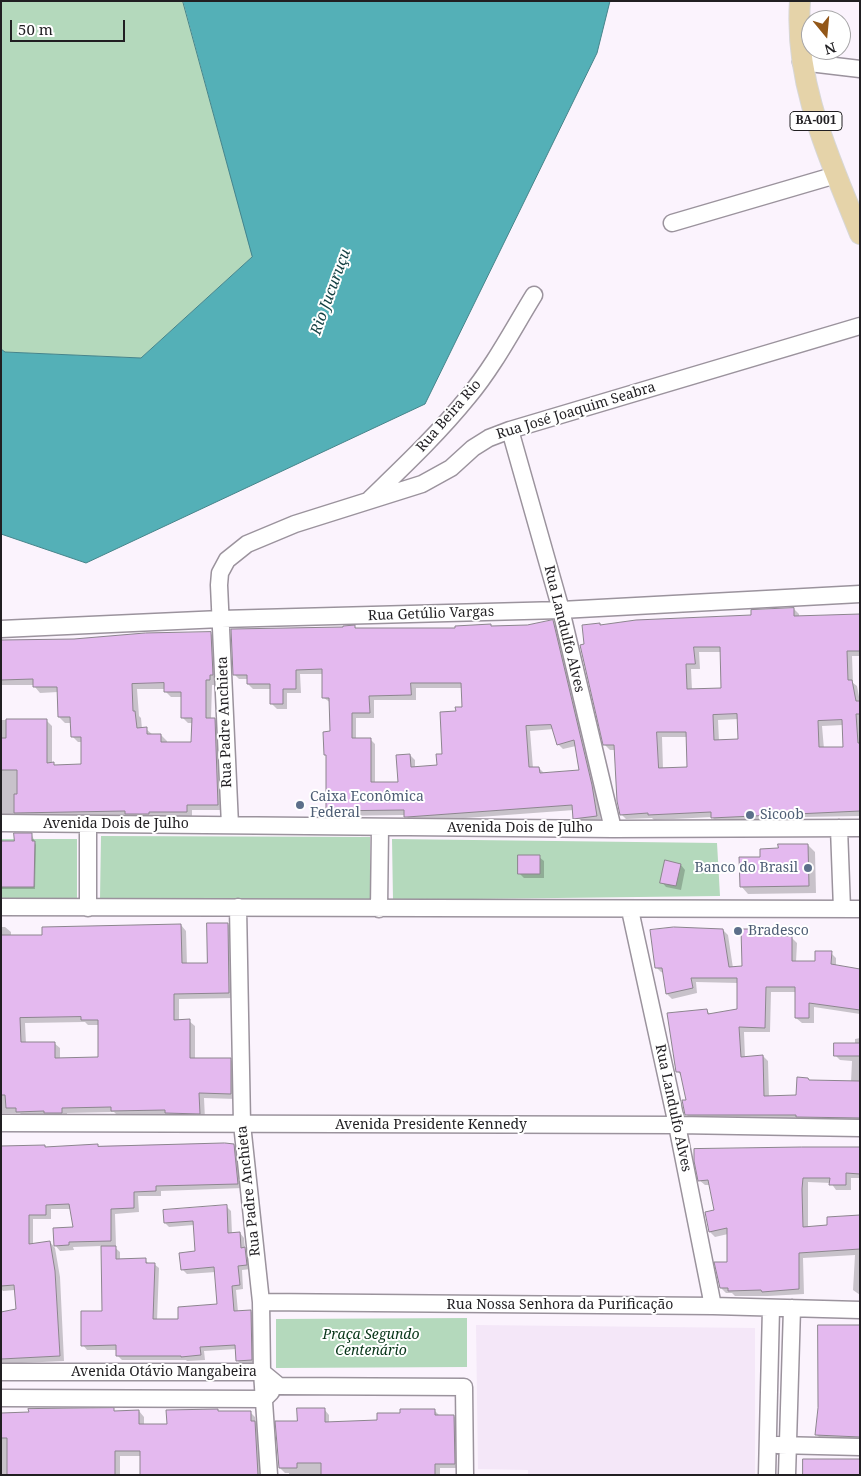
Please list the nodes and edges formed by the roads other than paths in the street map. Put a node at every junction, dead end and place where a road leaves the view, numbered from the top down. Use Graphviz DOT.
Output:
graph roads {
  1 [pos="800,1"];
  2 [pos="801,62"];
  3 [pos="860,69"];
  4 [pos="836,175"];
  5 [pos="672,224"];
  6 [pos="860,234"];
  7 [pos="534,295"];
  8 [pos="860,326"];
  9 [pos="510,430"];
  10 [pos="367,502"];
  11 [pos="860,594"];
  12 [pos="561,610"];
  13 [pos="221,619"];
  14 [pos="1,629"];
  15 [pos="1,823"];
  16 [pos="88,824"];
  17 [pos="230,825"];
  18 [pos="380,827"];
  19 [pos="839,828"];
  20 [pos="860,828"];
  21 [pos="613,829"];
  22 [pos="1,907"];
  23 [pos="238,907"];
  24 [pos="88,908"];
  25 [pos="379,909"];
  26 [pos="842,909"];
  27 [pos="860,909"];
  28 [pos="630,910"];
  29 [pos="1,1123"];
  30 [pos="242,1124"];
  31 [pos="677,1125"];
  32 [pos="860,1128"];
  33 [pos="261,1302"];
  34 [pos="713,1306"];
  35 [pos="770,1308"];
  36 [pos="792,1308"];
  37 [pos="860,1310"];
  38 [pos="1,1372"];
  39 [pos="262,1372"];
  40 [pos="279,1386"];
  41 [pos="1,1398"];
  42 [pos="264,1399"];
  43 [pos="768,1445"];
  44 [pos="788,1446"];
  45 [pos="860,1447"];
  46 [pos="269,1475"];
  47 [pos="465,1475"];
  48 [pos="767,1475"];
  49 [pos="787,1475"];
  1 -- 2 [label="main road, BA-001"];
  2 -- 3 [label="street"];
  2 -- 4 [label="main road, BA-001"];
  4 -- 5 [label="street"];
  4 -- 6 [label="main road, BA-001"];
  7 -- 10 [label="street, Rua Beira Rio"];
  8 -- 9 [label="street, Rua José Joaquim Seabra"];
  9 -- 10 [label="street, Rua José Joaquim Seabra"];
  9 -- 12 [label="street, Rua Landulfo Alves"];
  10 -- 13 [label="street, Rua José Joaquim Seabra"];
  11 -- 12 [label="street, Rua Getúlio Vargas"];
  12 -- 13 [label="street, Rua Getúlio Vargas"];
  12 -- 21 [label="street, Rua Landulfo Alves"];
  13 -- 14 [label="street, Rua Getúlio Vargas"];
  13 -- 17 [label="street, Rua Padre Anchieta"];
  15 -- 16 [label="street, Avenida Dois de Julho"];
  16 -- 17 [label="street, Avenida Dois de Julho"];
  16 -- 24 [label="street"];
  17 -- 18 [label="street, Avenida Dois de Julho"];
  18 -- 21 [label="street, Avenida Dois de Julho"];
  18 -- 25 [label="street"];
  19 -- 20 [label="street, Avenida Dois de Julho"];
  19 -- 21 [label="street, Avenida Dois de Julho"];
  19 -- 26 [label="street"];
  22 -- 24 [label="street"];
  23 -- 24 [label="street"];
  23 -- 25 [label="street"];
  23 -- 30 [label="street, Rua Padre Anchieta"];
  25 -- 28 [label="street"];
  26 -- 27 [label="street"];
  26 -- 28 [label="street"];
  28 -- 31 [label="street, Rua Landulfo Alves"];
  29 -- 30 [label="street, Avenida Presidente Kennedy"];
  30 -- 31 [label="street, Avenida Presidente Kennedy"];
  30 -- 33 [label="street, Rua Padre Anchieta"];
  31 -- 32 [label="street, Avenida Presidente Kennedy"];
  31 -- 34 [label="street, Rua Landulfo Alves"];
  33 -- 34 [label="street, Rua Nossa Senhora da Purificação"];
  33 -- 39 [label="street, Rua Padre Anchieta"];
  34 -- 35 [label="street, Rua Nossa Senhora da Purificação"];
  35 -- 36 [label="street, Rua Nossa Senhora da Purificação"];
  35 -- 43 [label="street"];
  36 -- 37 [label="street, Rua Nossa Senhora da Purificação"];
  36 -- 44 [label="street"];
  38 -- 39 [label="street, Avenida Otávio Mangabeira"];
  39 -- 40 [label="street, Avenida Otávio Mangabeira"];
  39 -- 42 [label="street, Rua Padre Anchieta"];
  40 -- 42 [label="street, Avenida Otávio Mangabeira"];
  40 -- 47 [label="street"];
  41 -- 42 [label="street, Avenida Otávio Mangabeira"];
  42 -- 46 [label="street, Rua Padre Anchieta"];
  43 -- 44 [label="street"];
  43 -- 48 [label="street"];
  44 -- 45 [label="street"];
  44 -- 49 [label="street"];
}
